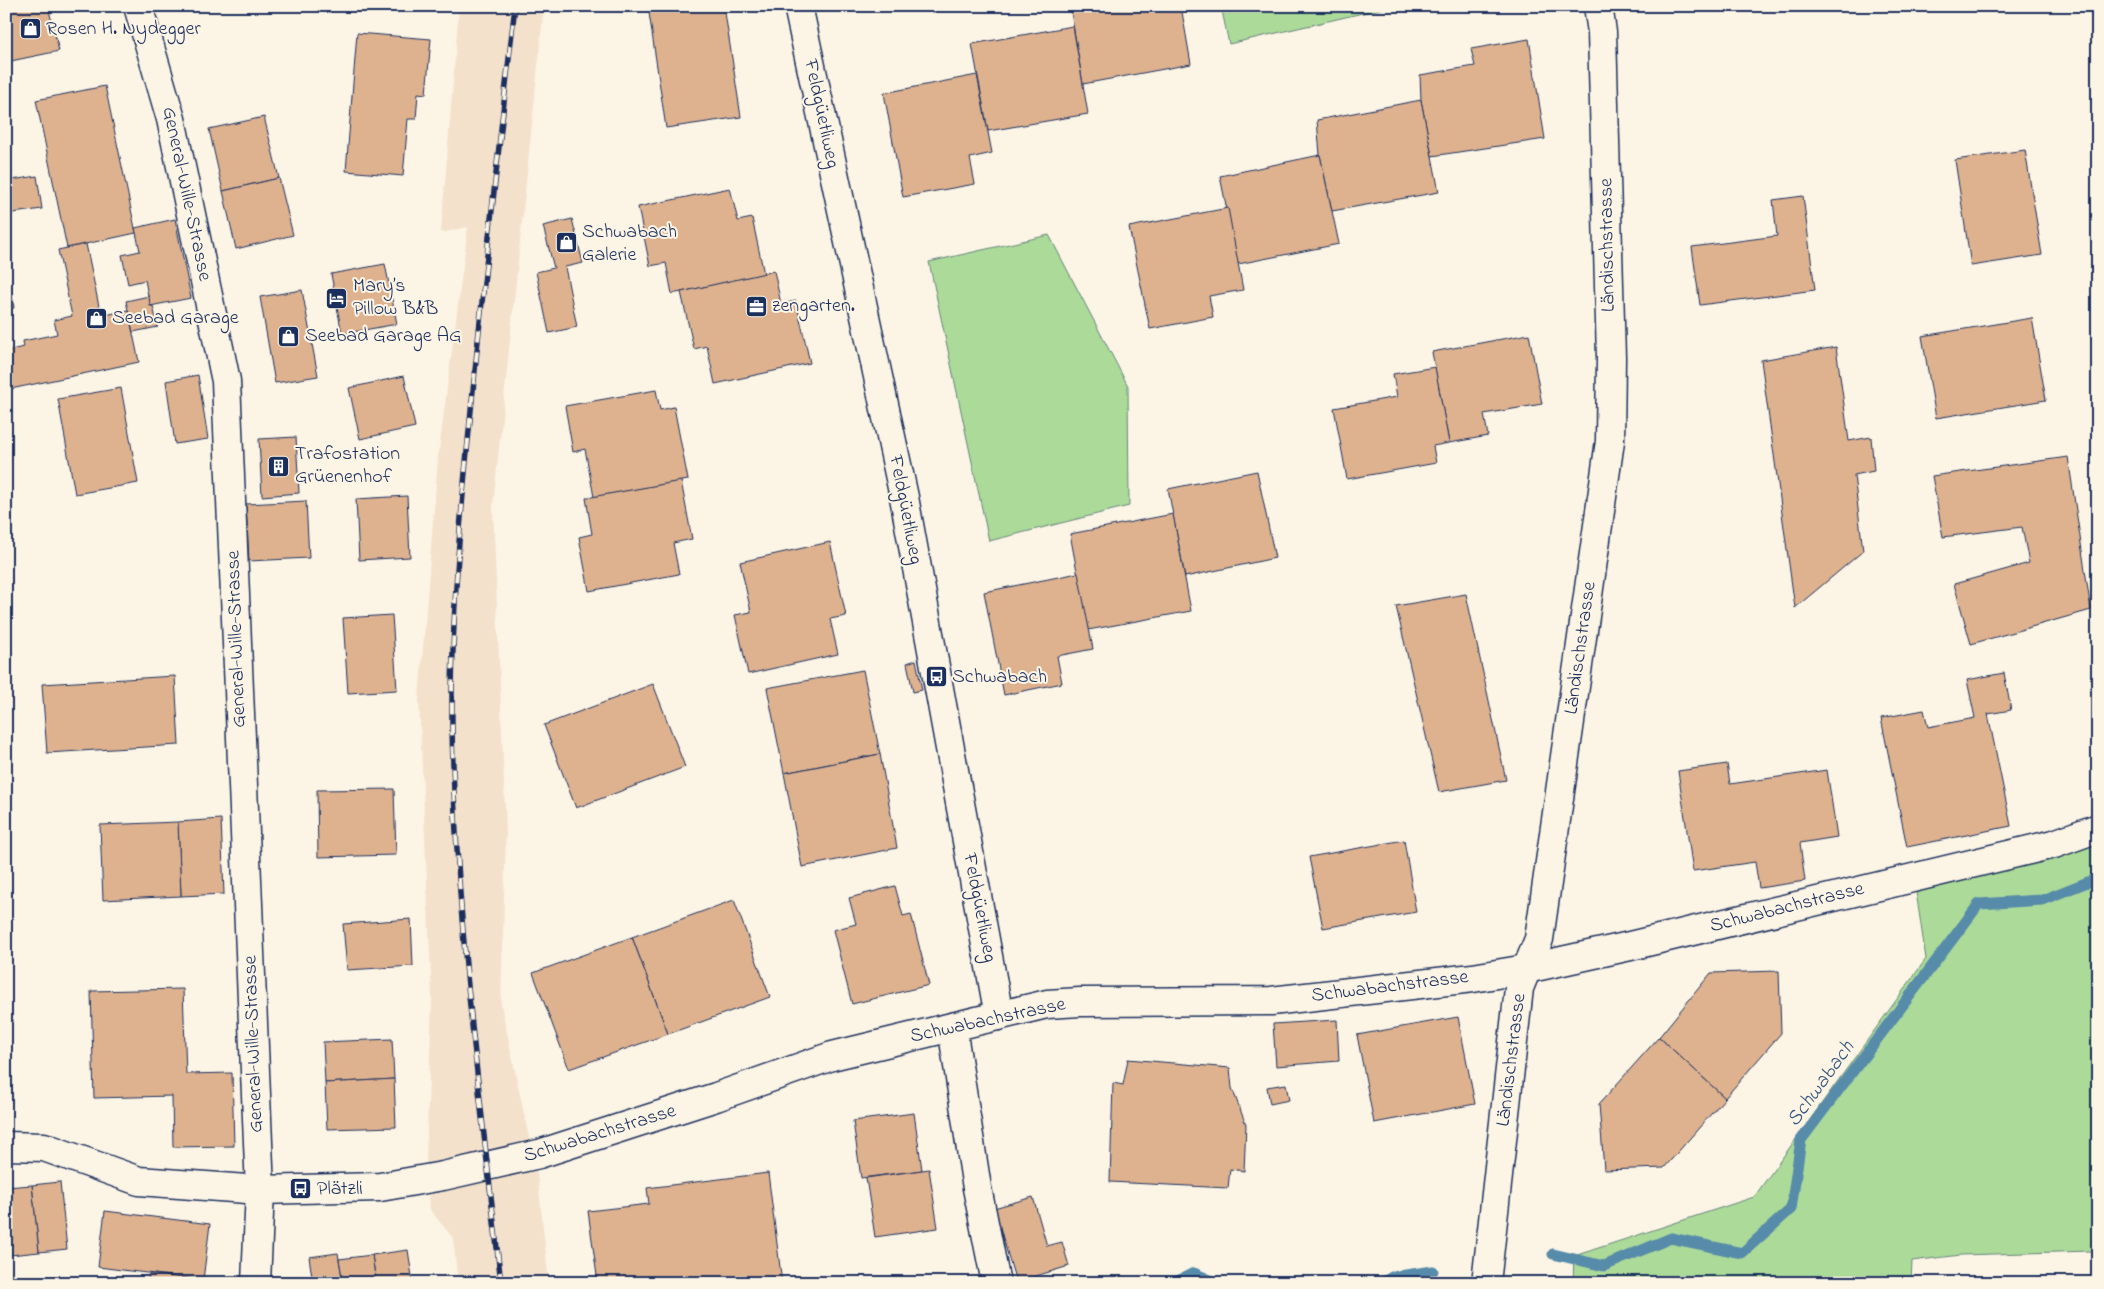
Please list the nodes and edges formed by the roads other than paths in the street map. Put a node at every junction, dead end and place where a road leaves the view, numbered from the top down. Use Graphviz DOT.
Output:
graph roads {
  1 [pos="138,6"];
  2 [pos="798,6"];
  3 [pos="1598,6"];
  4 [pos="2098,828"];
  5 [pos="1526,969"];
  6 [pos="999,1016"];
  7 [pos="952,1027"];
  8 [pos="6,1146"];
  9 [pos="260,1190"];
  10 [pos="256,1283"];
  11 [pos="996,1283"];
  12 [pos="1486,1283"];
  1 -- 9 [label="street, General-Wille-Strasse"];
  2 -- 6 [label="street, Feldgüetliweg"];
  3 -- 5 [label="street, Ländischstrasse"];
  4 -- 5 [label="street, Schwabachstrasse"];
  5 -- 6 [label="street, Schwabachstrasse"];
  5 -- 12 [label="street, Ländischstrasse"];
  6 -- 7 [label="street, Schwabachstrasse"];
  7 -- 9 [label="street, Schwabachstrasse"];
  7 -- 11 [label="street"];
  8 -- 9 [label="street, Schwabachstrasse"];
  9 -- 10 [label="street, General-Wille-Strasse"];
}
